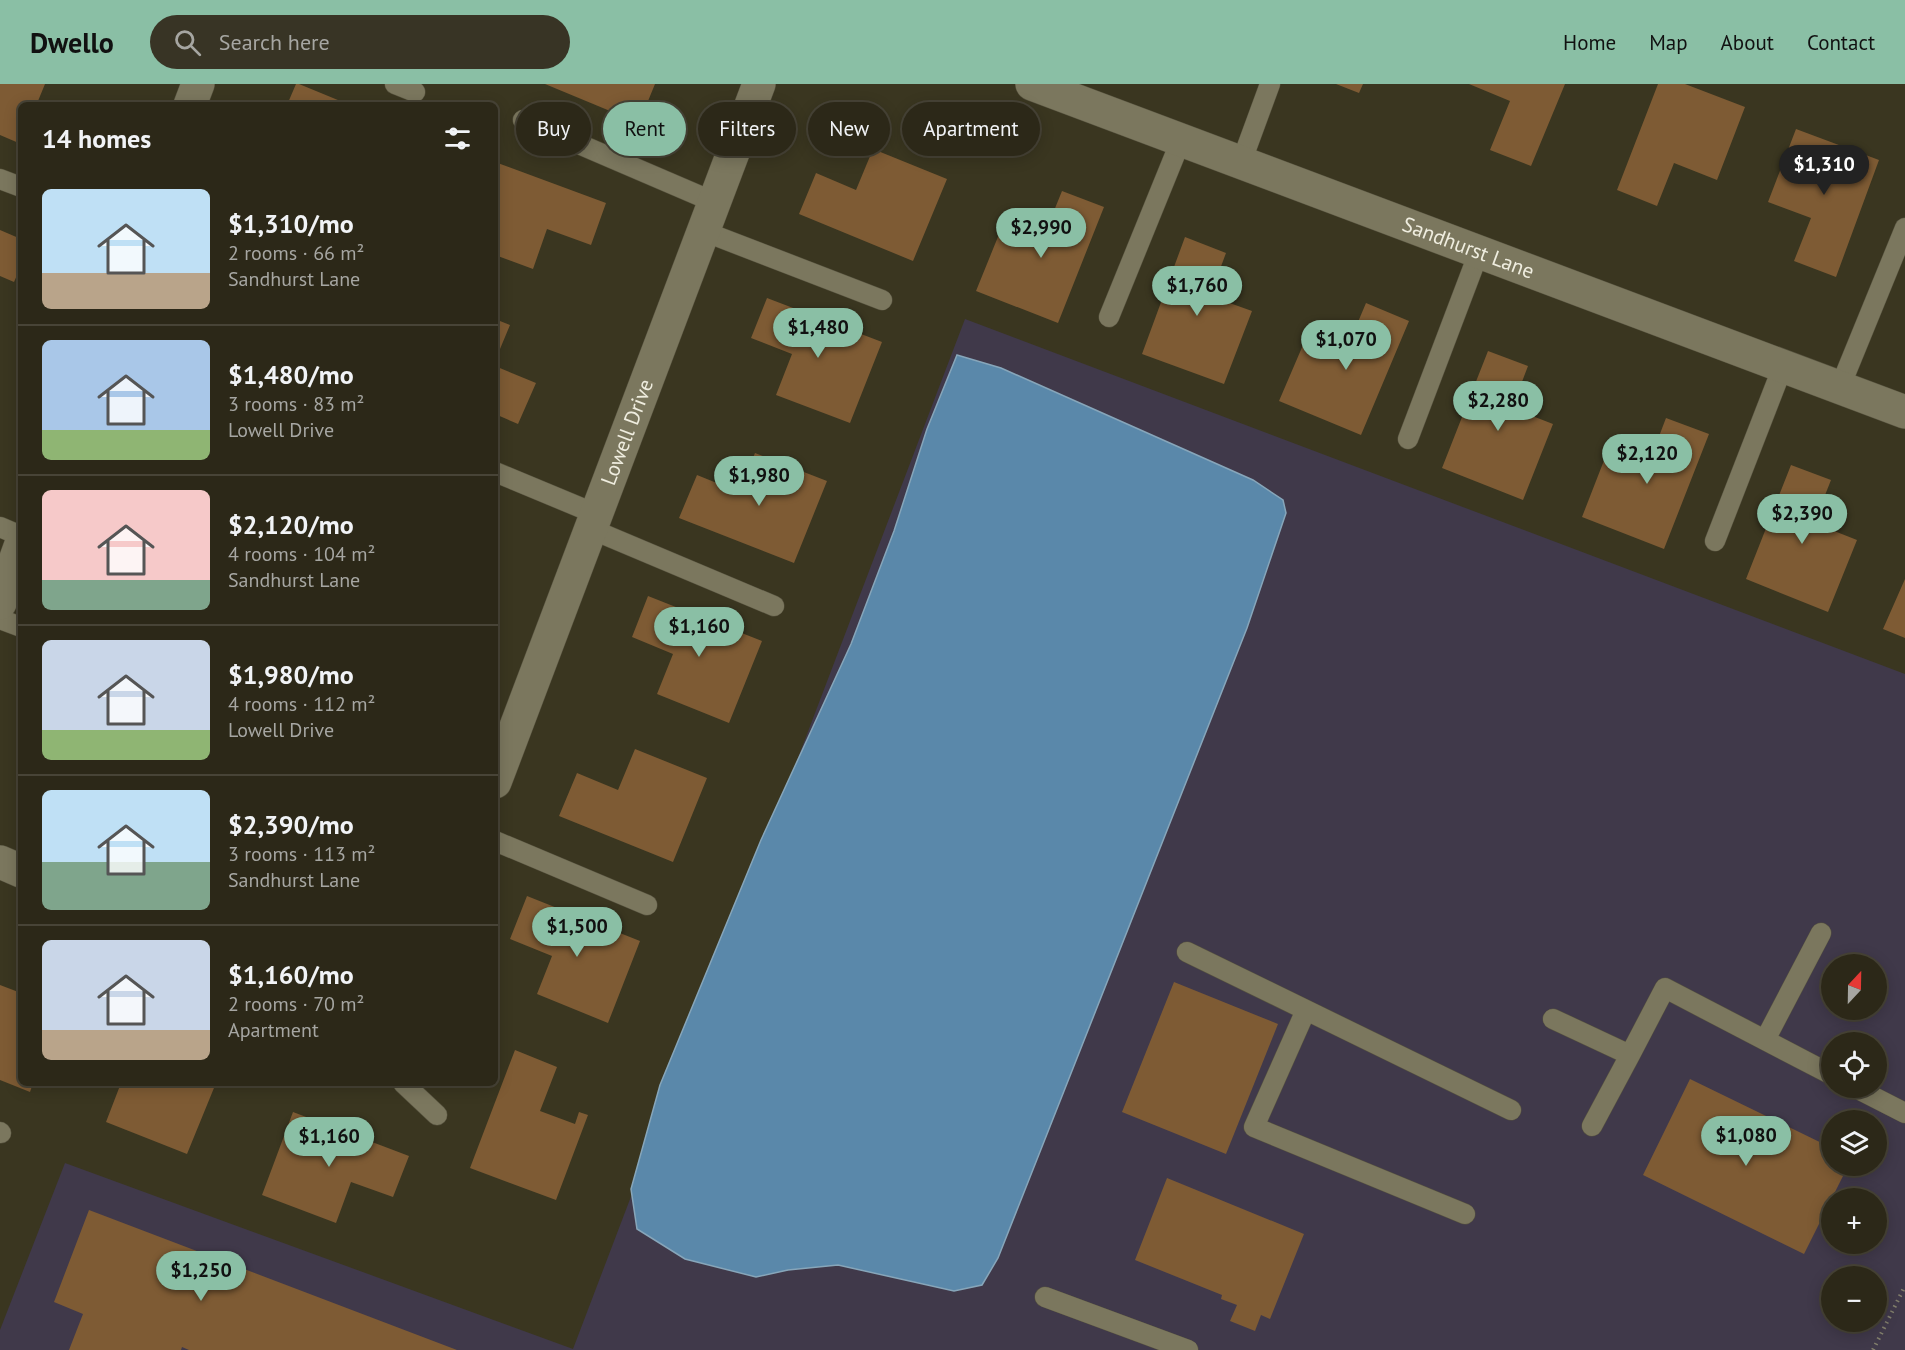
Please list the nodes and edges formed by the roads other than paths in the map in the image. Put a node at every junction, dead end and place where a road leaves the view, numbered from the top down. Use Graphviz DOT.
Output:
graph roads {
  1 [pos="198,84"];
  2 [pos="395,84"];
  3 [pos="759,84"];
  4 [pos="1032,84"];
  5 [pos="1270,84"];
  6 [pos="415,92"];
  7 [pos="191,102"];
  8 [pos="1181,140"];
  9 [pos="591,155"];
  10 [pos="1241,163"];
  11 [pos="0,179"];
  12 [pos="18,186"];
  13 [pos="709,216"];
  14 [pos="1905,228"];
  15 [pos="1479,252"];
  16 [pos="882,300"];
  17 [pos="1109,317"];
  18 [pos="1782,366"];
  19 [pos="1840,387"];
  20 [pos="1905,412"];
  21 [pos="1408,440"];
  22 [pos="498,473"];
  23 [pos="594,521"];
  24 [pos="0,527"];
  25 [pos="18,535"];
  26 [pos="1715,541"];
  27 [pos="18,552"];
  28 [pos="0,603"];
  29 [pos="774,606"];
  30 [pos="0,619"];
  31 [pos="18,626"];
  32 [pos="498,774"];
  33 [pos="498,842"];
  34 [pos="0,862"];
  35 [pos="18,870"];
  36 [pos="647,905"];
  37 [pos="1821,933"];
  38 [pos="1187,952"];
  39 [pos="1306,1010"];
  40 [pos="1553,1019"];
  41 [pos="1765,1040"];
  42 [pos="1630,1055"];
  43 [pos="1821,1069"];
  44 [pos="406,1086"];
  45 [pos="1876,1098"];
  46 [pos="1511,1110"];
  47 [pos="1905,1113"];
  48 [pos="437,1115"];
  49 [pos="1592,1126"];
  50 [pos="1465,1214"];
  51 [pos="1046,1297"];
  52 [pos="1188,1350"];
  1 -- 7 [label="street"];
  2 -- 6 [label="lane"];
  3 -- 13 [label="street, Lowell Drive"];
  4 -- 8 [label="street, Sandhurst Lane"];
  5 -- 10 [label="lane"];
  8 -- 10 [label="street, Sandhurst Lane"];
  8 -- 17 [label="lane"];
  9 -- 13 [label="lane"];
  10 -- 15 [label="street, Sandhurst Lane"];
  11 -- 12 [label="lane"];
  13 -- 16 [label="lane"];
  13 -- 23 [label="street, Lowell Drive"];
  14 -- 19 [label="lane"];
  15 -- 18 [label="street, Sandhurst Lane"];
  15 -- 21 [label="lane"];
  18 -- 19 [label="street, Sandhurst Lane"];
  18 -- 26 [label="lane"];
  19 -- 20 [label="street, Sandhurst Lane"];
  22 -- 23 [label="lane"];
  23 -- 29 [label="lane"];
  23 -- 32 [label="street, Lowell Drive"];
  24 -- 25 [label="lane"];
  27 -- 28 [label="street"];
  30 -- 31 [label="lane"];
  33 -- 36 [label="lane"];
  34 -- 35 [label="street"];
  37 -- 41 [label="lane"];
  38 -- 39 [label="lane"];
  39 -- 46 [label="lane"];
  39 -- 50 [label="lane"];
  40 -- 42 [label="lane"];
  41 -- 42 [label="lane"];
  41 -- 43 [label="lane"];
  42 -- 49 [label="lane"];
  44 -- 48 [label="lane"];
  45 -- 47 [label="lane"];
  51 -- 52 [label="lane"];
}
